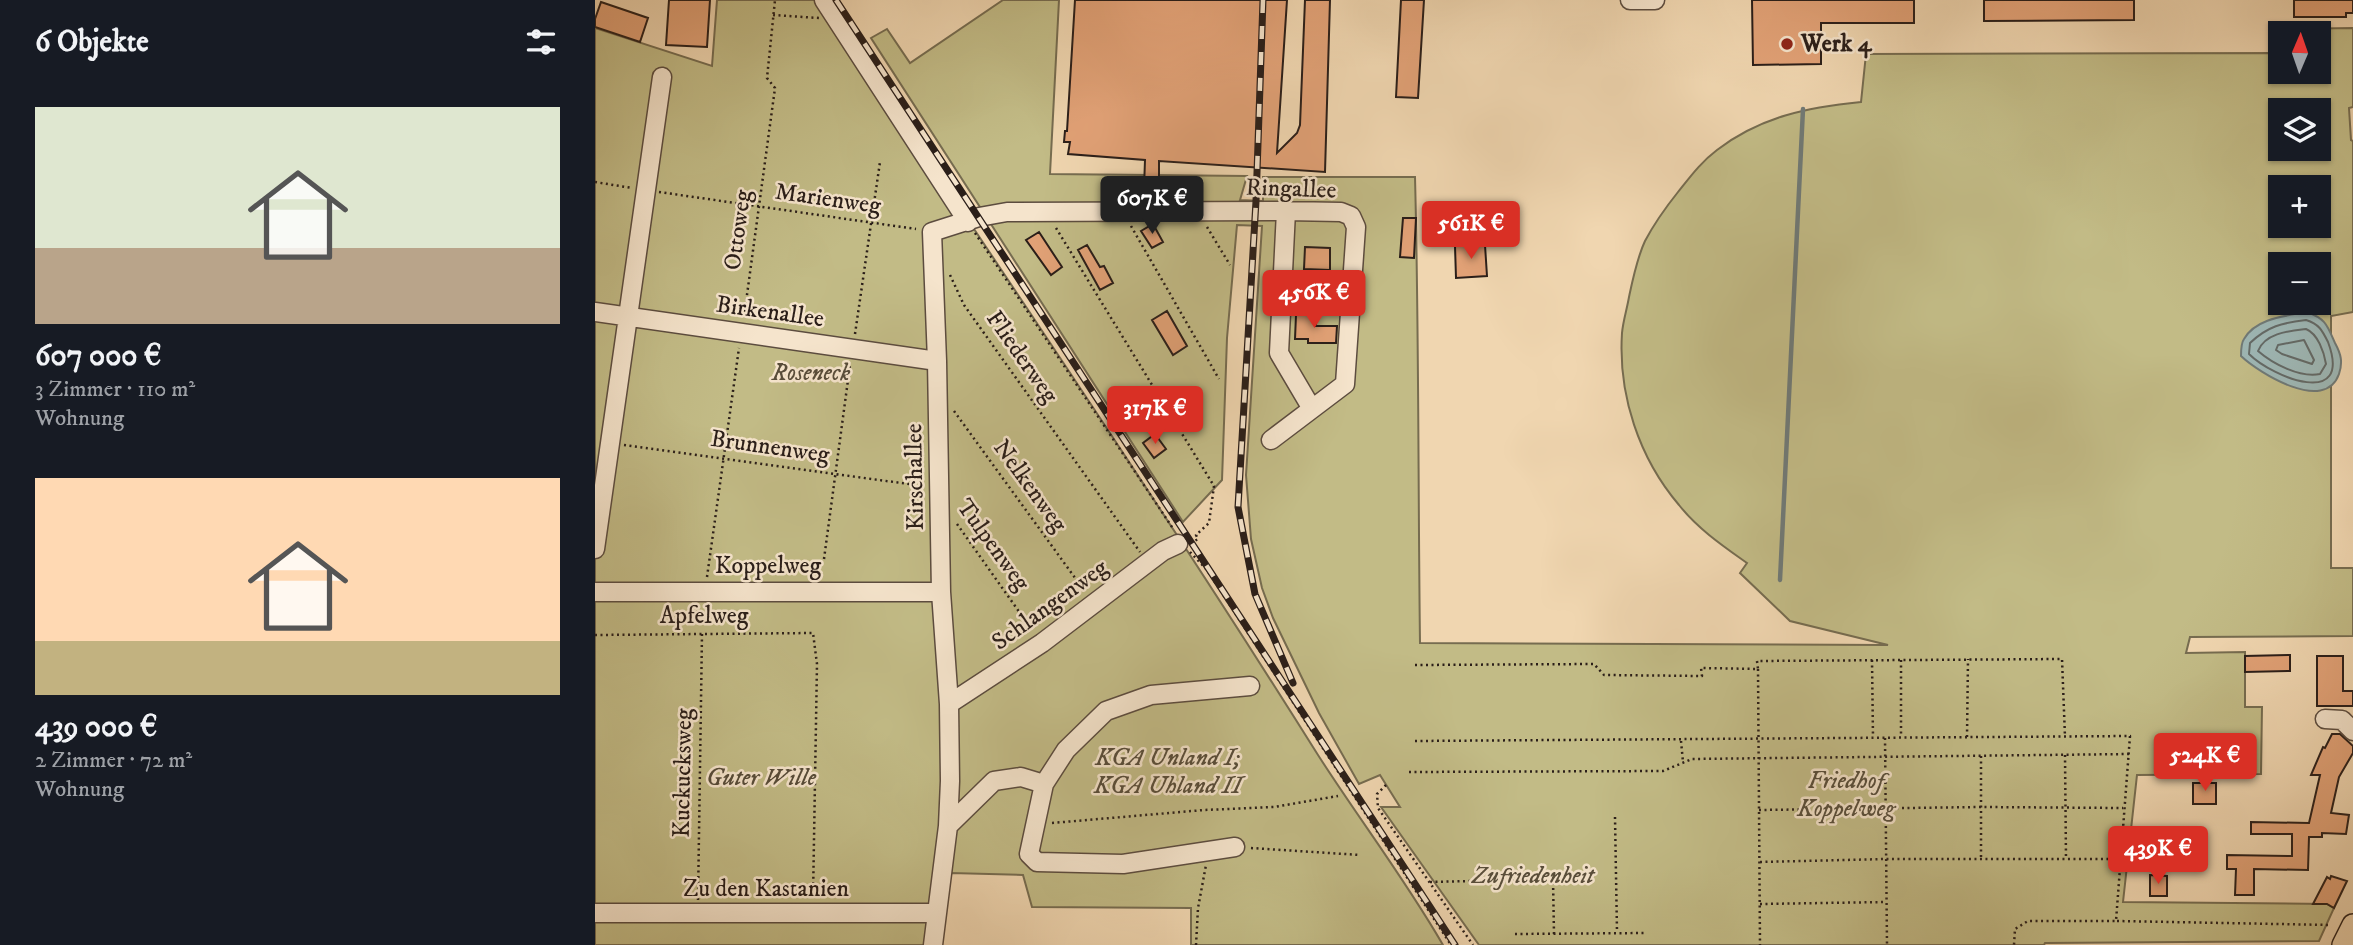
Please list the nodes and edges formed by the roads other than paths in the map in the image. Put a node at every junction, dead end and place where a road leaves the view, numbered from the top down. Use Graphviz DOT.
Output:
graph roads {
  1 [pos="824,0"];
  2 [pos="1630,0"];
  3 [pos="1655,0"];
  4 [pos="662,76"];
  5 [pos="1286,211"];
  6 [pos="968,222"];
  7 [pos="595,312"];
  8 [pos="627,316"];
  9 [pos="937,361"];
  10 [pos="1312,410"];
  11 [pos="1271,440"];
  12 [pos="1182,545"];
  13 [pos="595,549"];
  14 [pos="595,592"];
  15 [pos="941,592"];
  16 [pos="1250,685"];
  17 [pos="949,704"];
  18 [pos="2325,719"];
  19 [pos="2353,731"];
  20 [pos="1044,783"];
  21 [pos="948,827"];
  22 [pos="1235,847"];
  23 [pos="937,913"];
  24 [pos="595,914"];
  25 [pos="2353,925"];
  26 [pos="933,945"];
  27 [pos="2343,945"];
  1 -- 6 [label="street"];
  2 -- 3 [label="street"];
  4 -- 8 [label="street"];
  5 -- 6 [label="street, Ringallee"];
  5 -- 10 [label="street"];
  5 -- 10 [label="street, Ringallee"];
  6 -- 9 [label="street, Ringallee"];
  7 -- 8 [label="street, Birkenallee"];
  8 -- 9 [label="street, Birkenallee"];
  8 -- 13 [label="street"];
  9 -- 15 [label="street, Kirschallee"];
  10 -- 11 [label="street, Ringallee"];
  12 -- 17 [label="street, Schlangenweg"];
  14 -- 15 [label="street, Koppelweg"];
  15 -- 17 [label="street"];
  16 -- 20 [label="street"];
  17 -- 21 [label="street"];
  18 -- 19 [label="street"];
  20 -- 21 [label="street"];
  20 -- 22 [label="street"];
  21 -- 23 [label="street"];
  23 -- 24 [label="street, Zu den Kastanien"];
  23 -- 26 [label="street"];
  25 -- 27 [label="main road"];
}
